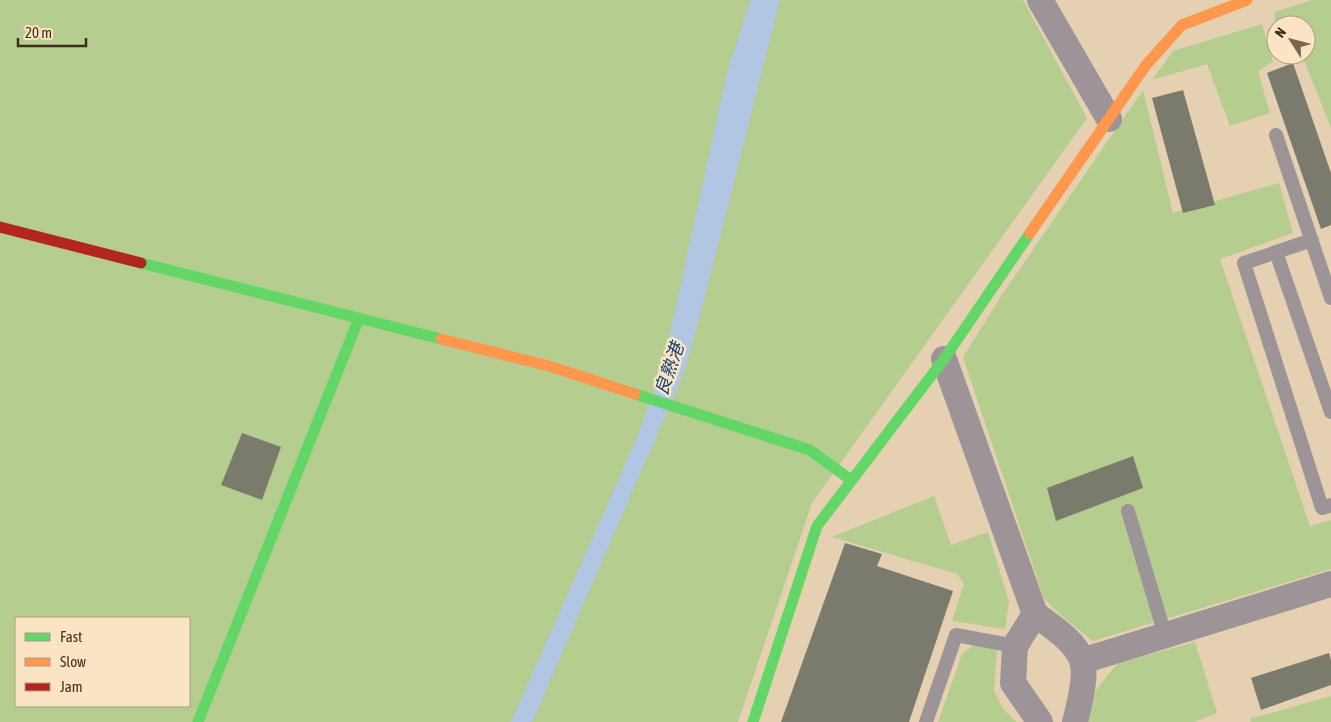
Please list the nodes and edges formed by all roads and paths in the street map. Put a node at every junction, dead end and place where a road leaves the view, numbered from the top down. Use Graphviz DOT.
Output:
graph roads {
  1 [pos="1040,0"];
  2 [pos="1247,0"];
  3 [pos="1109,119"];
  4 [pos="1276,135"];
  5 [pos="0,227"];
  6 [pos="1312,240"];
  7 [pos="1276,252"];
  8 [pos="1331,298"];
  9 [pos="359,318"];
  10 [pos="944,359"];
  11 [pos="1331,412"];
  12 [pos="851,480"];
  13 [pos="1331,505"];
  14 [pos="1128,511"];
  15 [pos="1331,584"];
  16 [pos="1035,614"];
  17 [pos="1165,635"];
  18 [pos="1015,646"];
  19 [pos="1082,661"];
  20 [pos="1076,717"];
  21 [pos="1039,721"];
  22 [pos="198,722"];
  23 [pos="753,722"];
  24 [pos="926,722"];
  1 -- 3 [label="street"];
  2 -- 3 [label="street"];
  3 -- 10 [label="street"];
  4 -- 6 [label="lane"];
  5 -- 9 [label="street"];
  6 -- 7 [label="lane"];
  6 -- 8 [label="lane"];
  7 -- 11 [label="lane"];
  7 -- 13 [label="lane"];
  9 -- 12 [label="street"];
  9 -- 22 [label="street"];
  10 -- 12 [label="street"];
  10 -- 16 [label="street"];
  12 -- 23 [label="street"];
  14 -- 17 [label="lane"];
  15 -- 17 [label="street"];
  16 -- 18 [label="street"];
  16 -- 19 [label="street"];
  17 -- 19 [label="street"];
  18 -- 21 [label="street"];
  18 -- 24 [label="lane"];
  19 -- 20 [label="street"];
  20 -- 21 [label="street"];
}
